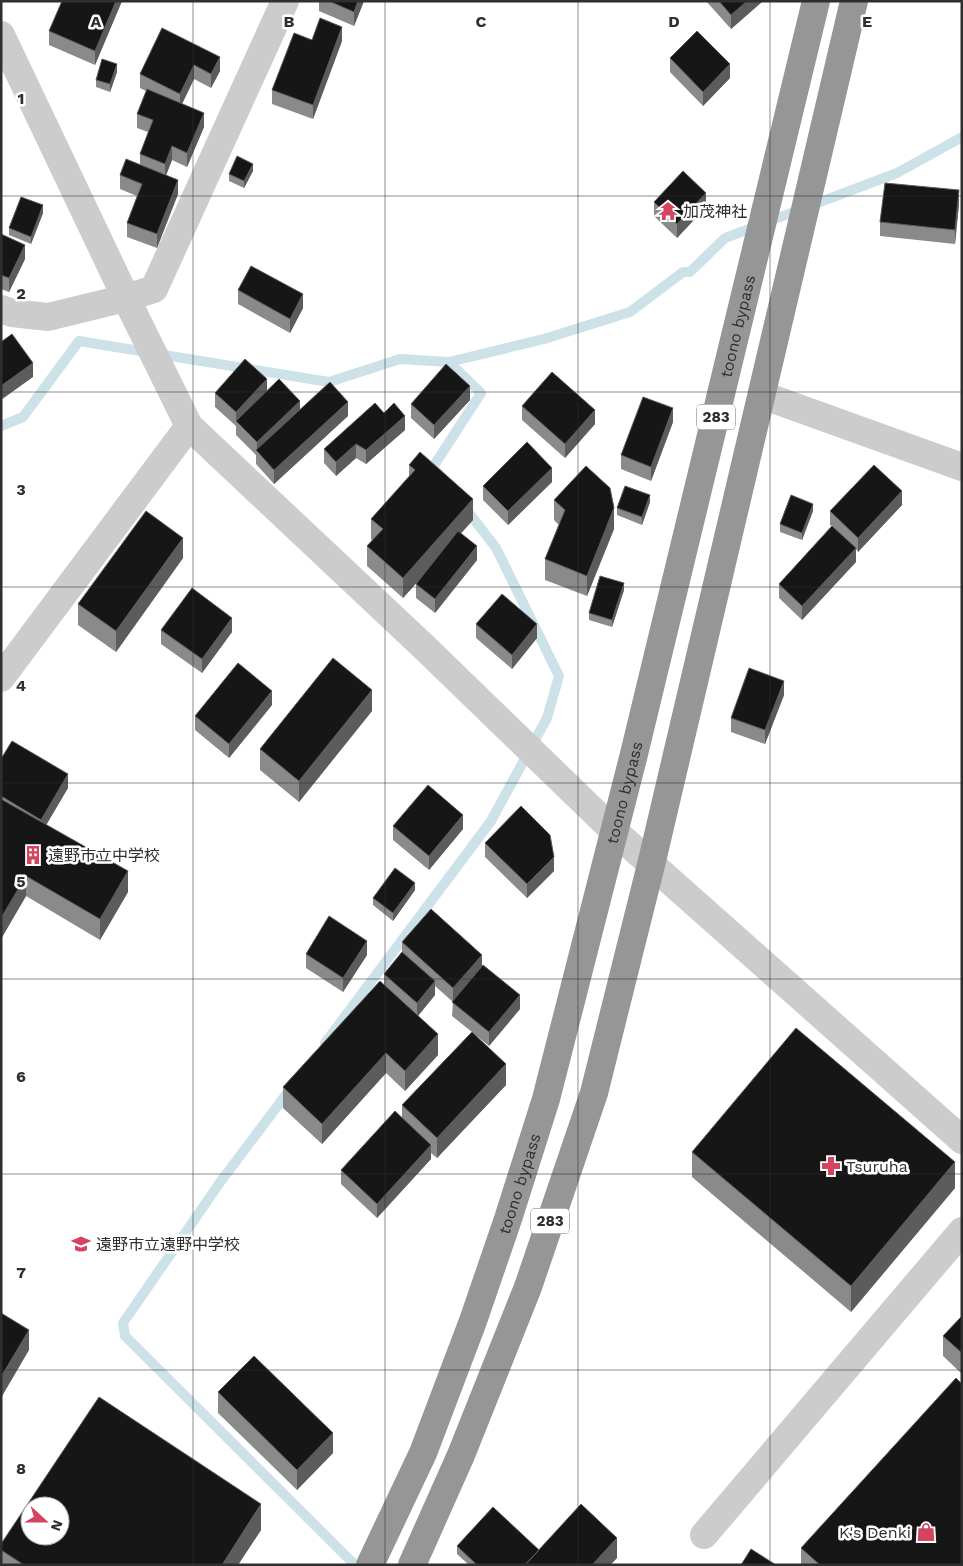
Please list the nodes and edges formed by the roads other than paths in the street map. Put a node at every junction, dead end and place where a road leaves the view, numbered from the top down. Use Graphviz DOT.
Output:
graph roads {
  1 [pos="284,1"];
  2 [pos="816,1"];
  3 [pos="854,1"];
  4 [pos="1,35"];
  5 [pos="126,298"];
  6 [pos="1,309"];
  7 [pos="762,395"];
  8 [pos="189,426"];
  9 [pos="962,467"];
  10 [pos="1,678"];
  11 [pos="614,832"];
  12 [pos="651,865"];
  13 [pos="962,1140"];
  14 [pos="962,1231"];
  15 [pos="704,1535"];
  16 [pos="370,1565"];
  17 [pos="412,1565"];
  1 -- 5 [label="street"];
  2 -- 11 [label="highway, toono bypass / 283"];
  3 -- 7 [label="highway, 283"];
  4 -- 5 [label="street"];
  5 -- 6 [label="street"];
  5 -- 8 [label="street"];
  7 -- 9 [label="street"];
  7 -- 12 [label="highway, 283"];
  8 -- 10 [label="street"];
  8 -- 11 [label="street"];
  11 -- 12 [label="street"];
  11 -- 16 [label="highway, toono bypass / 283"];
  12 -- 13 [label="street"];
  12 -- 17 [label="highway, 283"];
  14 -- 15 [label="street"];
}
